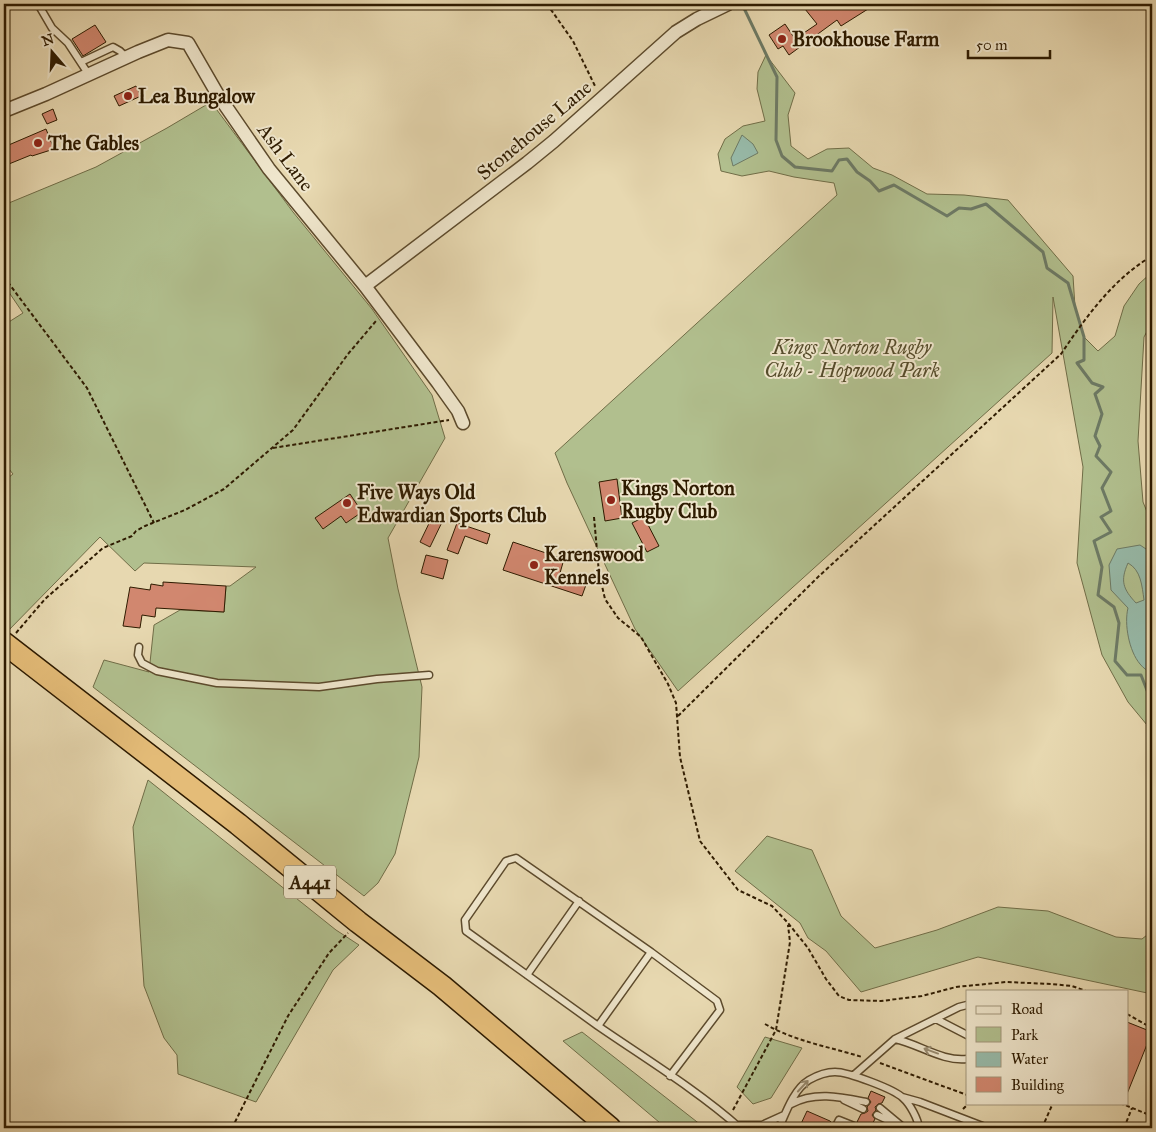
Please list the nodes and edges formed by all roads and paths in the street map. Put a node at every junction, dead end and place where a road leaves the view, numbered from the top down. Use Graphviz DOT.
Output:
graph roads {
  1 [pos="38,4"];
  2 [pos="547,4"];
  3 [pos="728,4"];
  4 [pos="126,58"];
  5 [pos="81,62"];
  6 [pos="89,74"];
  7 [pos="604,97"];
  8 [pos="4,111"];
  9 [pos="1152,256"];
  10 [pos="4,277"];
  11 [pos="365,286"];
  12 [pos="385,312"];
  13 [pos="463,423"];
  14 [pos="271,448"];
  15 [pos="594,517"];
  16 [pos="154,523"];
  17 [pos="4,644"];
  18 [pos="139,647"];
  19 [pos="429,675"];
  20 [pos="678,716"];
  21 [pos="579,901"];
  22 [pos="358,922"];
  23 [pos="788,923"];
  24 [pos="651,952"];
  25 [pos="527,975"];
  26 [pos="1083,990"];
  27 [pos="966,1005"];
  28 [pos="1128,1015"];
  29 [pos="936,1018"];
  30 [pos="765,1024"];
  31 [pos="598,1026"];
  32 [pos="1152,1028"];
  33 [pos="776,1030"];
  34 [pos="966,1034"];
  35 [pos="895,1039"];
  36 [pos="966,1059"];
  37 [pos="854,1075"];
  38 [pos="670,1076"];
  39 [pos="834,1096"];
  40 [pos="902,1097"];
  41 [pos="866,1102"];
  42 [pos="790,1104"];
  43 [pos="1053,1104"];
  44 [pos="1122,1104"];
  45 [pos="880,1108"];
  46 [pos="1132,1108"];
  47 [pos="863,1109"];
  48 [pos="784,1115"];
  49 [pos="877,1115"];
  50 [pos="1152,1116"];
  51 [pos="728,1118"];
  52 [pos="739,1127"];
  53 [pos="903,1127"];
  54 [pos="985,1127"];
  55 [pos="232,1128"];
  56 [pos="610,1128"];
  57 [pos="779,1128"];
  58 [pos="835,1128"];
  59 [pos="859,1128"];
  60 [pos="919,1128"];
  61 [pos="1042,1128"];
  62 [pos="1124,1128"];
  1 -- 5 [label="lane"];
  2 -- 7 [label="path"];
  3 -- 7 [label="street, Stonehouse Lane"];
  4 -- 5 [label="lane"];
  4 -- 6 [label="street, Ash Lane"];
  4 -- 11 [label="street, Ash Lane"];
  5 -- 6 [label="lane"];
  6 -- 8 [label="street, Ash Lane"];
  7 -- 11 [label="street, Stonehouse Lane"];
  9 -- 20 [label="path"];
  10 -- 16 [label="path"];
  11 -- 12 [label="street, Ash Lane"];
  12 -- 13 [label="street, Ash Lane"];
  12 -- 14 [label="path"];
  13 -- 14 [label="path"];
  14 -- 16 [label="path"];
  15 -- 20 [label="path"];
  16 -- 17 [label="path"];
  17 -- 22 [label="highway, A441"];
  18 -- 19 [label="lane"];
  20 -- 23 [label="path"];
  21 -- 24 [label="lane"];
  21 -- 25 [label="lane"];
  21 -- 25 [label="lane"];
  22 -- 55 [label="path"];
  22 -- 56 [label="highway, A441"];
  23 -- 26 [label="path"];
  23 -- 33 [label="path"];
  24 -- 31 [label="lane"];
  24 -- 38 [label="lane"];
  25 -- 31 [label="lane"];
  27 -- 29 [label="lane"];
  28 -- 32 [label="path"];
  29 -- 34 [label="lane"];
  29 -- 35 [label="lane"];
  30 -- 33 [label="path"];
  31 -- 38 [label="lane"];
  33 -- 51 [label="path"];
  36 -- 35 [label="lane, one-way"];
  35 -- 37 [label="lane"];
  37 -- 40 [label="lane"];
  42 -- 37 [label="lane, one-way"];
  38 -- 51 [label="lane"];
  39 -- 41 [label="lane"];
  39 -- 42 [label="lane"];
  39 -- 47 [label="lane"];
  40 -- 54 [label="lane"];
  40 -- 60 [label="lane"];
  42 -- 48 [label="lane"];
  43 -- 61 [label="path"];
  44 -- 46 [label="path"];
  45 -- 53 [label="lane"];
  46 -- 50 [label="path"];
  46 -- 62 [label="path"];
  48 -- 52 [label="lane"];
  48 -- 57 [label="lane"];
  49 -- 53 [label="lane"];
  51 -- 52 [label="lane"];
  58 -- 59 [label="lane"];
}
